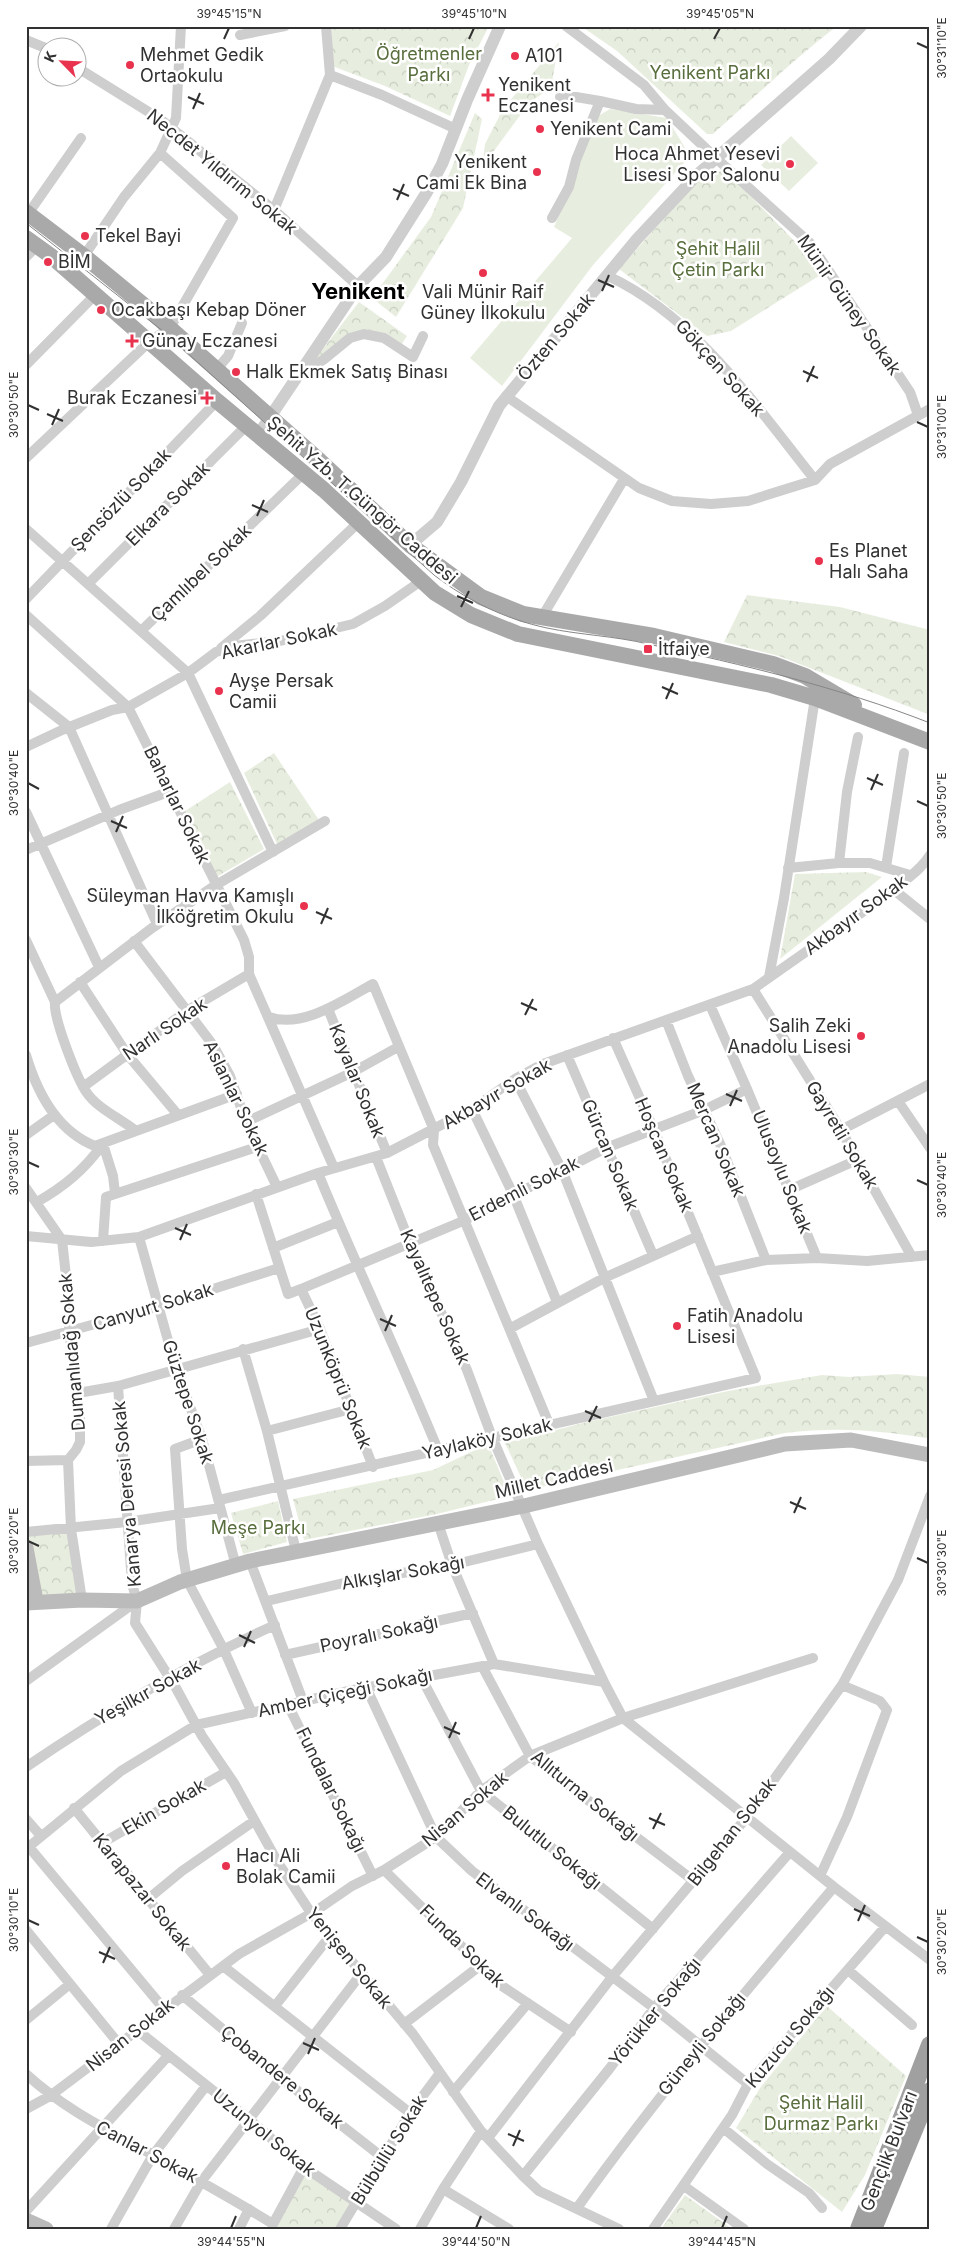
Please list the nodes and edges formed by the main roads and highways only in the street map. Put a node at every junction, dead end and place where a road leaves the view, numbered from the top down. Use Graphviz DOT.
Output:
graph roads {
  1 [pos="27,213"];
  2 [pos="30,247"];
  3 [pos="891,727"];
  4 [pos="930,742"];
  5 [pos="930,1455"];
  6 [pos="26,1548"];
  7 [pos="31,1602"];
  8 [pos="26,1615"];
  9 [pos="930,2045"];
  10 [pos="930,2091"];
  11 [pos="859,2229"];
  12 [pos="873,2229"];
  1 -- 3 [label="main road, Şehit Yzb. T.Güngör Caddesi"];
  2 -- 3 [label="main road, Şehit Yzb. T.Güngör Caddesi"];
  3 -- 4 [label="main road, Şehit Yzb. T.Güngör Caddesi"];
  5 -- 7 [label="main road, Millet Caddesi"];
  6 -- 7 [label="main road"];
  7 -- 8 [label="main road"];
  9 -- 11 [label="highway, Gençlik Bulvarı"];
  10 -- 12 [label="highway, Gençlik Bulvarı"];
}
